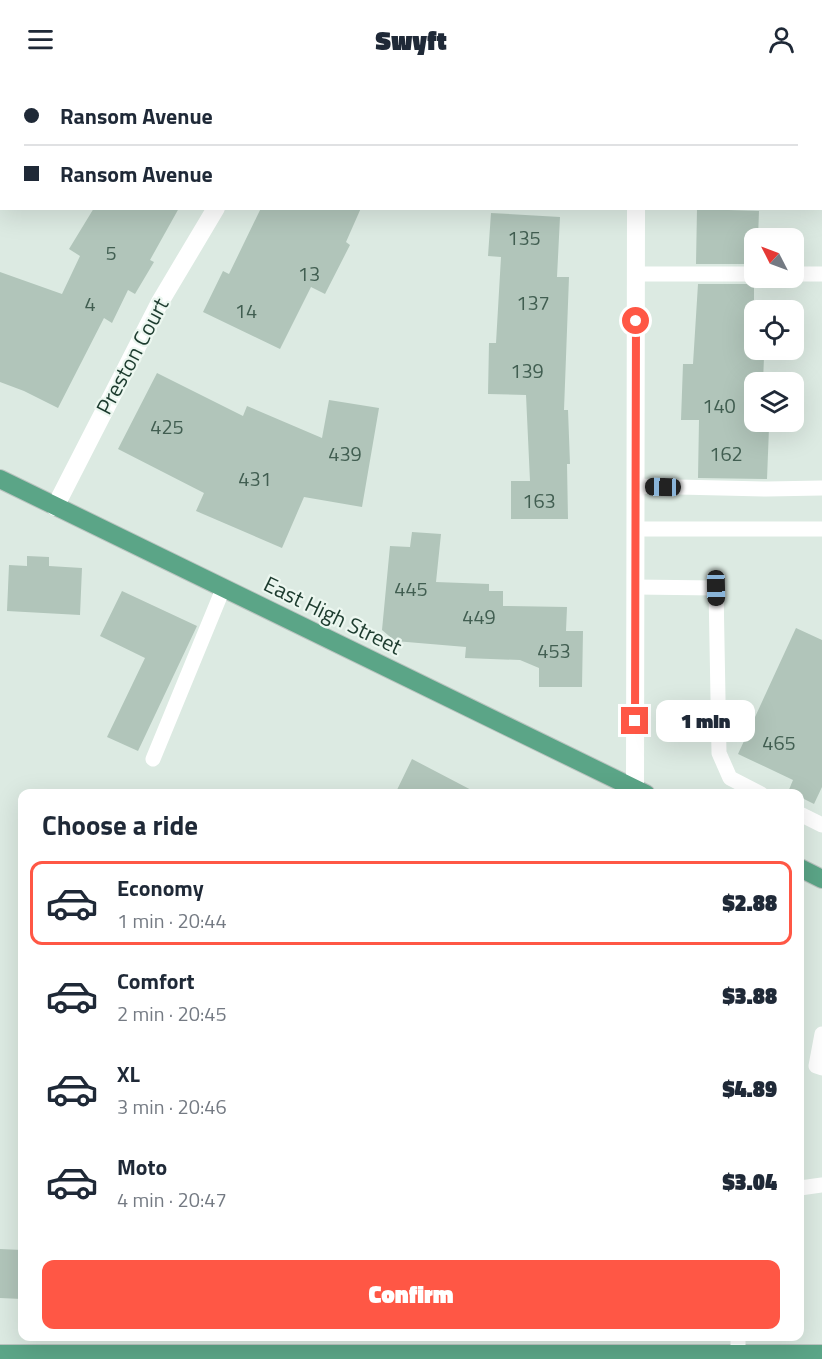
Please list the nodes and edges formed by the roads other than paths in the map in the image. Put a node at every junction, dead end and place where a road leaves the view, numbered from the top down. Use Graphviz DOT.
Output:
graph roads {
  1 [pos="215,210"];
  2 [pos="636,210"];
  3 [pos="636,274"];
  4 [pos="744,274"];
  5 [pos="804,274"];
  6 [pos="822,274"];
  7 [pos="0,479"];
  8 [pos="635,486"];
  9 [pos="822,488"];
  10 [pos="55,507"];
  11 [pos="635,529"];
  12 [pos="822,529"];
  13 [pos="635,587"];
  14 [pos="223,589"];
  15 [pos="153,759"];
  16 [pos="636,789"];
  17 [pos="640,789"];
  18 [pos="751,789"];
  19 [pos="804,816"];
  20 [pos="822,825"];
  21 [pos="804,870"];
  22 [pos="822,879"];
  23 [pos="822,1034"];
  24 [pos="822,1068"];
  25 [pos="822,1185"];
  26 [pos="804,1187"];
  27 [pos="738,1346"];
  28 [pos="0,1354"];
  29 [pos="822,1354"];
  30 [pos="47,1356"];
  31 [pos="530,1357"];
  32 [pos="628,1357"];
  1 -- 10 [label="street, Preston Court"];
  2 -- 3 [label="street"];
  3 -- 4 [label="lane"];
  3 -- 8 [label="street"];
  5 -- 6 [label="lane"];
  7 -- 10 [label="main road, East High Street"];
  8 -- 9 [label="lane"];
  8 -- 11 [label="street"];
  10 -- 14 [label="main road, East High Street"];
  11 -- 12 [label="lane"];
  11 -- 13 [label="street"];
  13 -- 17 [label="street"];
  13 -- 18 [label="lane"];
  14 -- 15 [label="lane"];
  14 -- 16 [label="main road, East High Street"];
  19 -- 20 [label="lane"];
  21 -- 22 [label="main road"];
  23 -- 24 [label="lane"];
  25 -- 26 [label="lane"];
  27 -- 29 [label="main road"];
  27 -- 32 [label="main road"];
  28 -- 30 [label="main road"];
  30 -- 31 [label="main road"];
  31 -- 32 [label="main road"];
}
